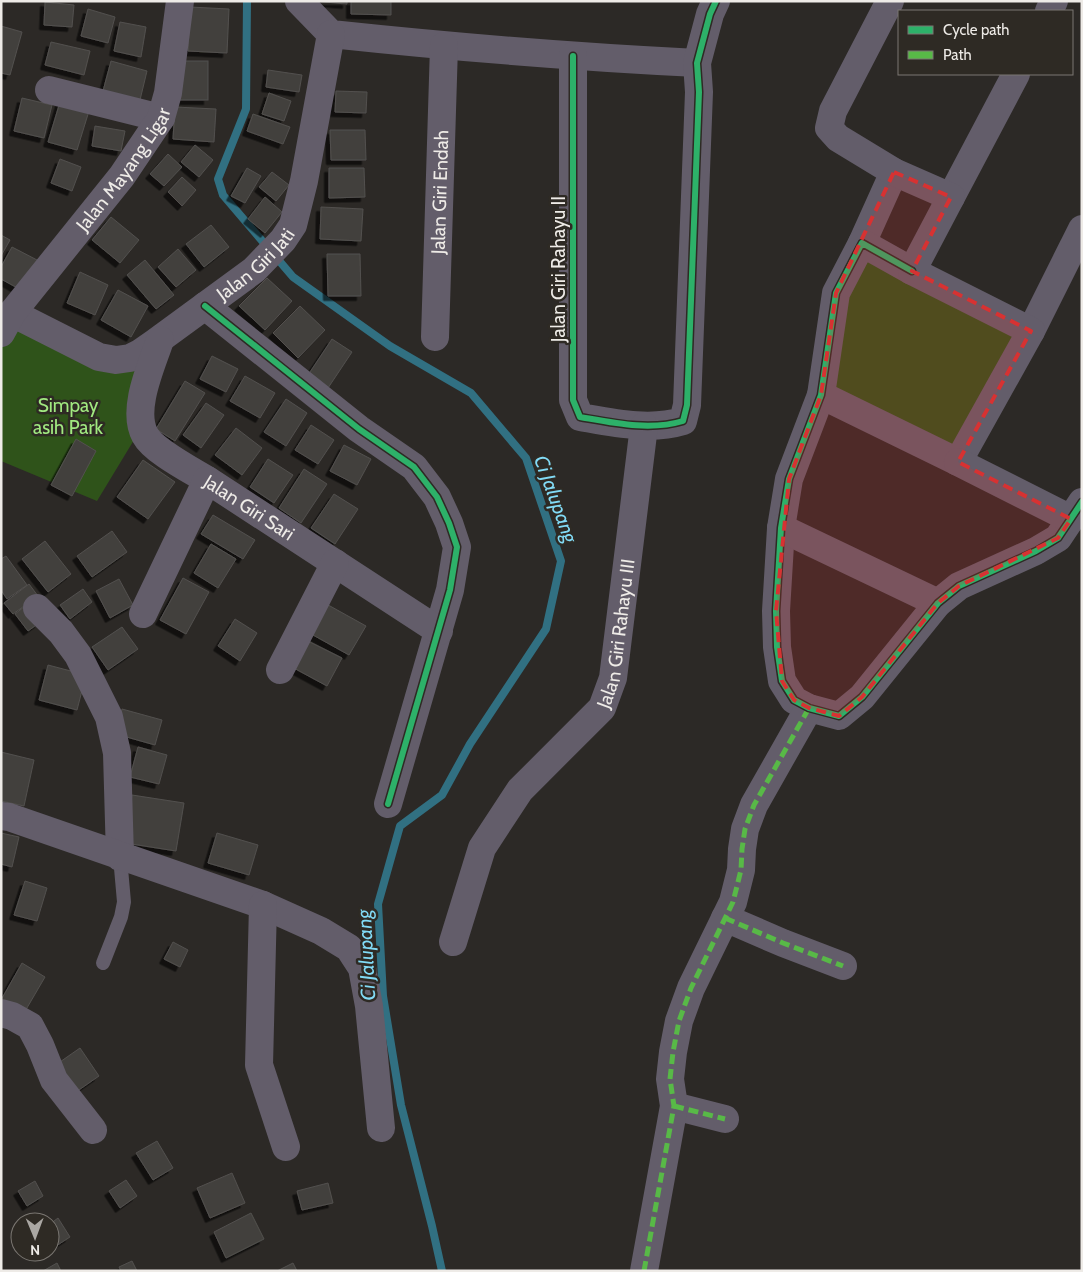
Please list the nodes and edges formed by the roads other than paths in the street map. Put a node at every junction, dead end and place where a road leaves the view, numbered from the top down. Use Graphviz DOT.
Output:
graph roads {
  1 [pos="180,1"];
  2 [pos="299,1"];
  3 [pos="716,1"];
  4 [pos="890,1"];
  5 [pos="331,34"];
  6 [pos="444,46"];
  7 [pos="573,56"];
  8 [pos="697,63"];
  9 [pos="1015,75"];
  10 [pos="49,90"];
  11 [pos="161,118"];
  12 [pos="894,172"];
  13 [pos="951,198"];
  14 [pos="1082,229"];
  15 [pos="862,243"];
  16 [pos="912,271"];
  17 [pos="205,306"];
  18 [pos="7,323"];
  19 [pos="1031,331"];
  20 [pos="435,337"];
  21 [pos="160,340"];
  22 [pos="821,395"];
  23 [pos="644,426"];
  24 [pos="958,462"];
  25 [pos="207,480"];
  26 [pos="1076,510"];
  27 [pos="781,528"];
  28 [pos="335,563"];
  29 [pos="938,603"];
  30 [pos="37,608"];
  31 [pos="143,614"];
  32 [pos="439,632"];
  33 [pos="280,670"];
  34 [pos="809,708"];
  35 [pos="388,804"];
  36 [pos="1,816"];
  37 [pos="120,857"];
  38 [pos="263,906"];
  39 [pos="725,918"];
  40 [pos="453,942"];
  41 [pos="103,963"];
  42 [pos="843,966"];
  43 [pos="1,1013"];
  44 [pos="674,1106"];
  45 [pos="725,1119"];
  46 [pos="381,1128"];
  47 [pos="93,1130"];
  48 [pos="286,1147"];
  49 [pos="644,1271"];
  1 -- 11 [label="street, Jalan Mayang Ligar"];
  2 -- 5 [label="street"];
  3 -- 8 [label="street"];
  4 -- 12 [label="street"];
  5 -- 6 [label="street"];
  5 -- 17 [label="street, Jalan Giri Jati"];
  6 -- 7 [label="street"];
  6 -- 20 [label="street, Jalan Giri Endah"];
  7 -- 8 [label="street"];
  7 -- 23 [label="street, Jalan Giri Rahayu II"];
  8 -- 23 [label="street"];
  9 -- 13 [label="street"];
  10 -- 11 [label="street"];
  11 -- 18 [label="street, Jalan Mayang Ligar"];
  12 -- 13 [label="street"];
  12 -- 15 [label="street"];
  13 -- 16 [label="street"];
  14 -- 19 [label="street"];
  15 -- 16 [label="street"];
  15 -- 22 [label="street"];
  16 -- 19 [label="street"];
  17 -- 21 [label="street, Jalan Giri Jati"];
  17 -- 32 [label="street"];
  18 -- 21 [label="street, Jalan Giri Jati"];
  19 -- 24 [label="street"];
  21 -- 25 [label="street, Jalan Giri Sari"];
  22 -- 24 [label="street"];
  22 -- 27 [label="street"];
  23 -- 40 [label="street, Jalan Giri Rahayu III"];
  24 -- 26 [label="street"];
  25 -- 28 [label="street, Jalan Giri Sari"];
  25 -- 31 [label="street"];
  26 -- 29 [label="street"];
  27 -- 29 [label="street"];
  27 -- 34 [label="street"];
  28 -- 32 [label="street, Jalan Giri Sari"];
  28 -- 33 [label="street"];
  29 -- 34 [label="street"];
  30 -- 37 [label="street"];
  32 -- 35 [label="street"];
  34 -- 39 [label="street"];
  36 -- 37 [label="street"];
  37 -- 38 [label="street"];
  37 -- 41 [label="lane"];
  38 -- 46 [label="street"];
  38 -- 48 [label="street"];
  39 -- 42 [label="street"];
  39 -- 44 [label="street"];
  43 -- 47 [label="street"];
  44 -- 45 [label="street"];
  44 -- 49 [label="street"];
}
